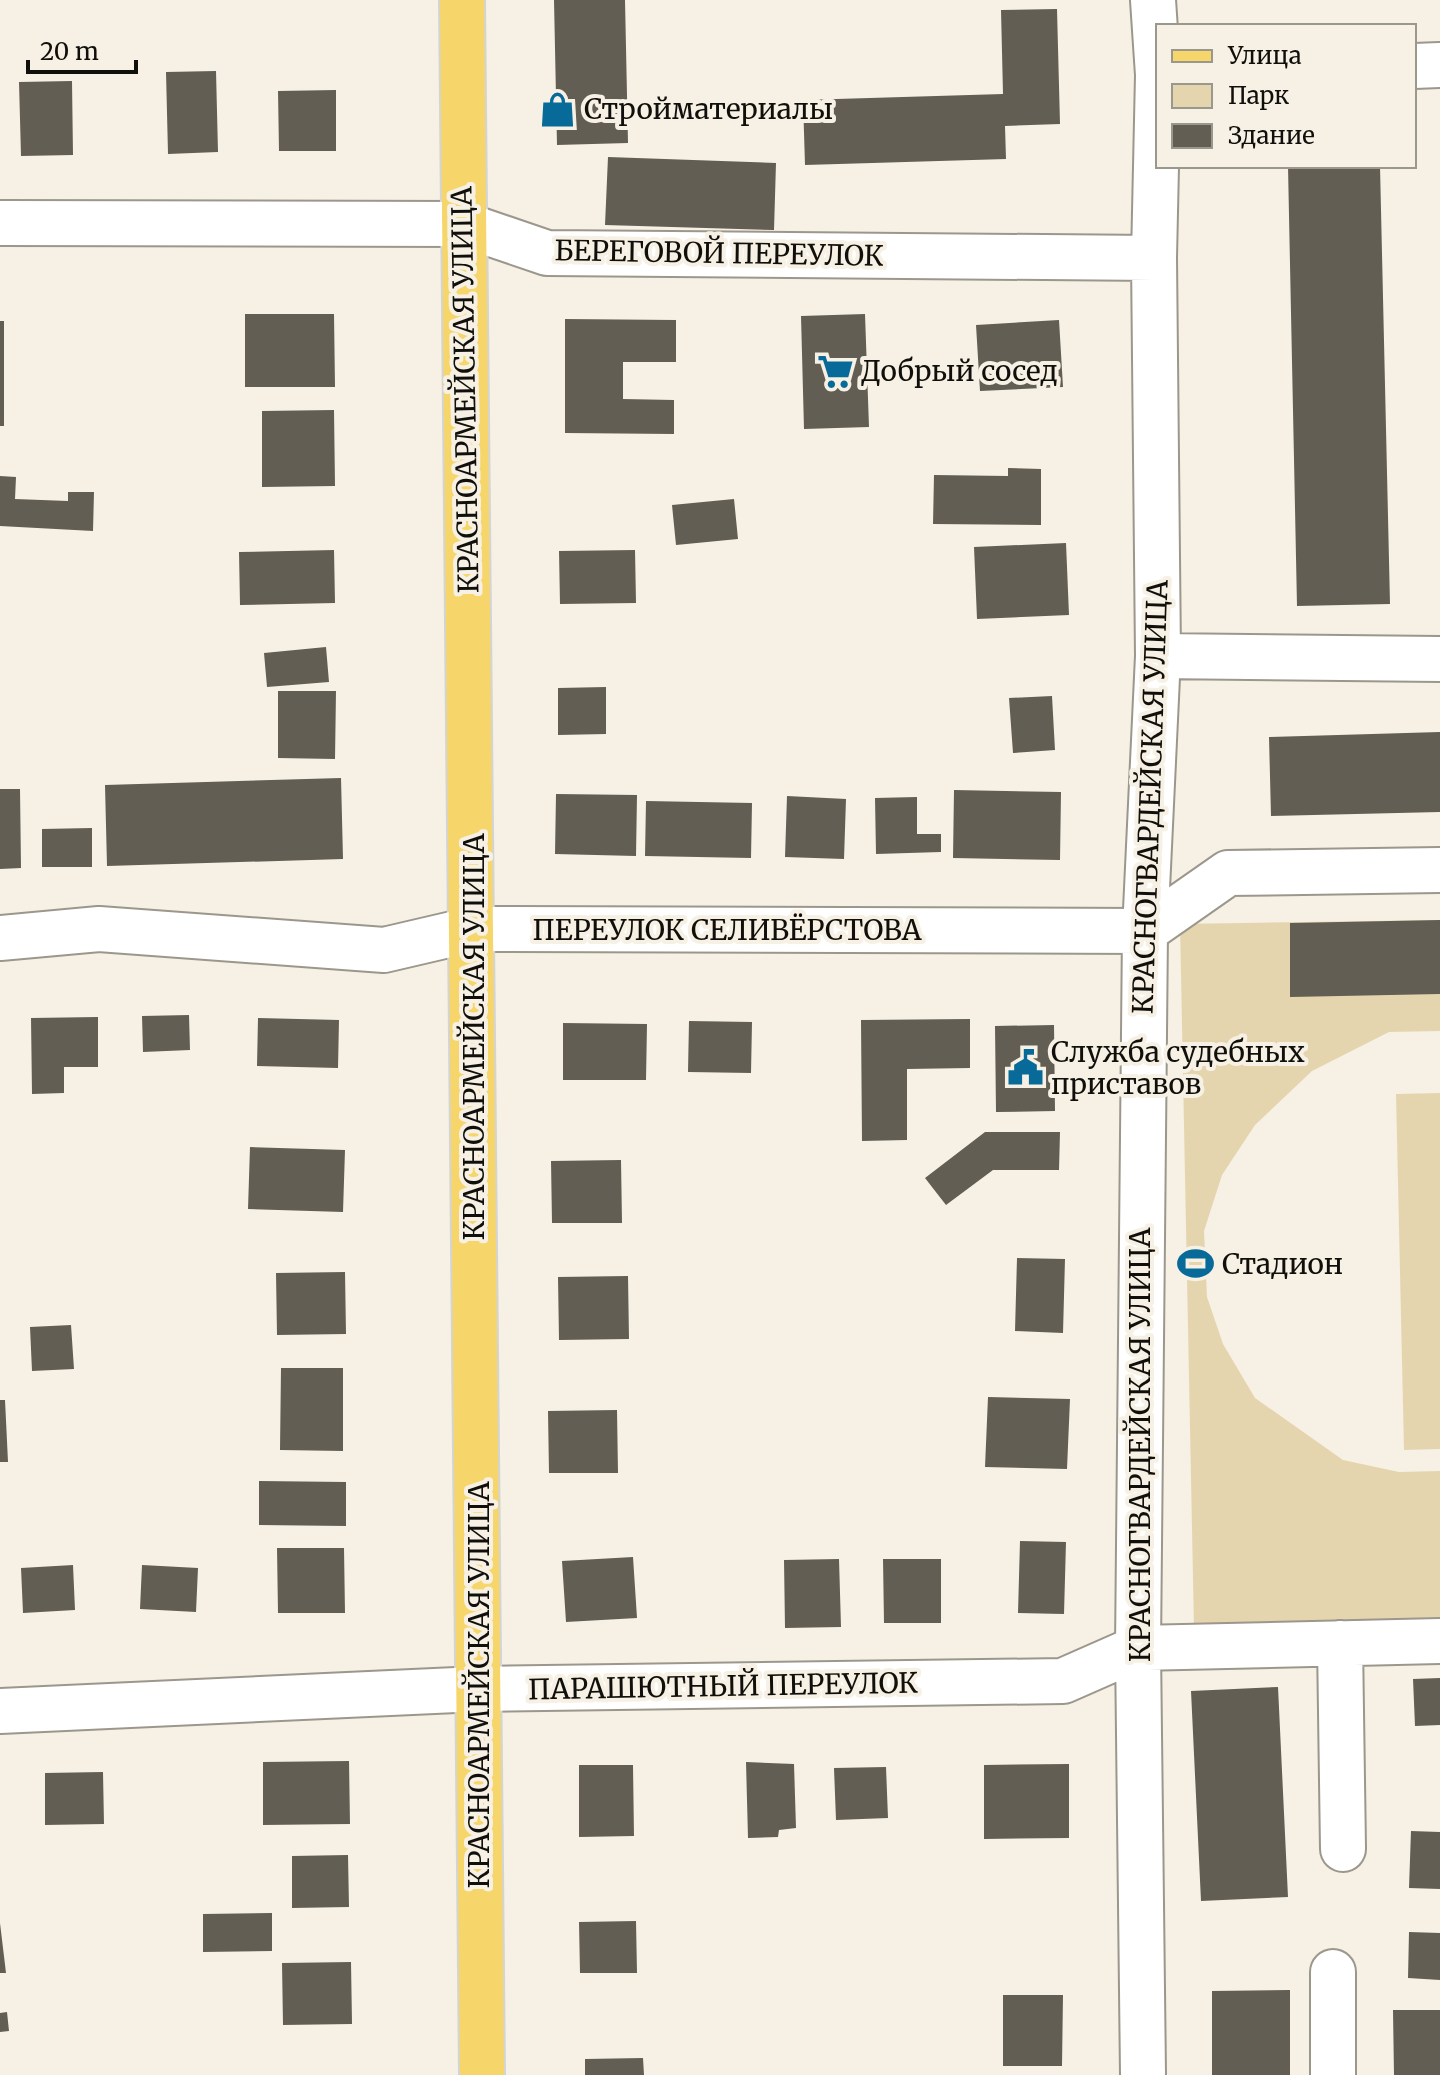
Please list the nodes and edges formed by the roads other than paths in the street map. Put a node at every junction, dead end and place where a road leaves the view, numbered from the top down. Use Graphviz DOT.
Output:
graph roads {
  1 [pos="462,0"];
  2 [pos="1153,0"];
  3 [pos="1156,45"];
  4 [pos="1440,65"];
  5 [pos="1416,66"];
  6 [pos="1156,166"];
  7 [pos="0,223"];
  8 [pos="462,224"];
  9 [pos="1154,258"];
  10 [pos="1158,656"];
  11 [pos="1440,659"];
  12 [pos="1440,870"];
  13 [pos="474,929"];
  14 [pos="1145,931"];
  15 [pos="0,938"];
  16 [pos="1440,1641"];
  17 [pos="1340,1643"];
  18 [pos="1138,1648"];
  19 [pos="478,1689"];
  20 [pos="0,1711"];
  21 [pos="1343,1849"];
  22 [pos="1333,1972"];
  23 [pos="482,2075"];
  24 [pos="1143,2075"];
  25 [pos="1333,2075"];
  1 -- 8 [label="main road, КРАСНОАРМЕЙСКАЯ УЛИЦА"];
  2 -- 3 [label="street, КРАСНОГВАРДЕЙСКАЯ УЛИЦА"];
  4 -- 5 [label="street"];
  6 -- 9 [label="street, КРАСНОГВАРДЕЙСКАЯ УЛИЦА"];
  7 -- 8 [label="street, БЕРЕГОВОЙ ПЕРЕУЛОК"];
  8 -- 9 [label="street, БЕРЕГОВОЙ ПЕРЕУЛОК"];
  8 -- 13 [label="main road, КРАСНОАРМЕЙСКАЯ УЛИЦА"];
  9 -- 10 [label="street, КРАСНОГВАРДЕЙСКАЯ УЛИЦА"];
  10 -- 11 [label="street"];
  10 -- 14 [label="street, КРАСНОГВАРДЕЙСКАЯ УЛИЦА"];
  12 -- 14 [label="street"];
  13 -- 14 [label="street, ПЕРЕУЛОК СЕЛИВЁРСТОВА"];
  13 -- 15 [label="street, ПЕРЕУЛОК СЕЛИВЁРСТОВА"];
  13 -- 19 [label="main road, КРАСНОАРМЕЙСКАЯ УЛИЦА"];
  14 -- 18 [label="street, КРАСНОГВАРДЕЙСКАЯ УЛИЦА"];
  16 -- 17 [label="street, ПАРАШЮТНЫЙ ПЕРЕУЛОК"];
  17 -- 18 [label="street, ПАРАШЮТНЫЙ ПЕРЕУЛОК"];
  17 -- 21 [label="street"];
  18 -- 19 [label="street, ПАРАШЮТНЫЙ ПЕРЕУЛОК"];
  18 -- 24 [label="street, КРАСНОГВАРДЕЙСКАЯ УЛИЦА"];
  19 -- 20 [label="street, ПАРАШЮТНЫЙ ПЕРЕУЛОК"];
  19 -- 23 [label="main road, КРАСНОАРМЕЙСКАЯ УЛИЦА"];
  22 -- 25 [label="street"];
}
